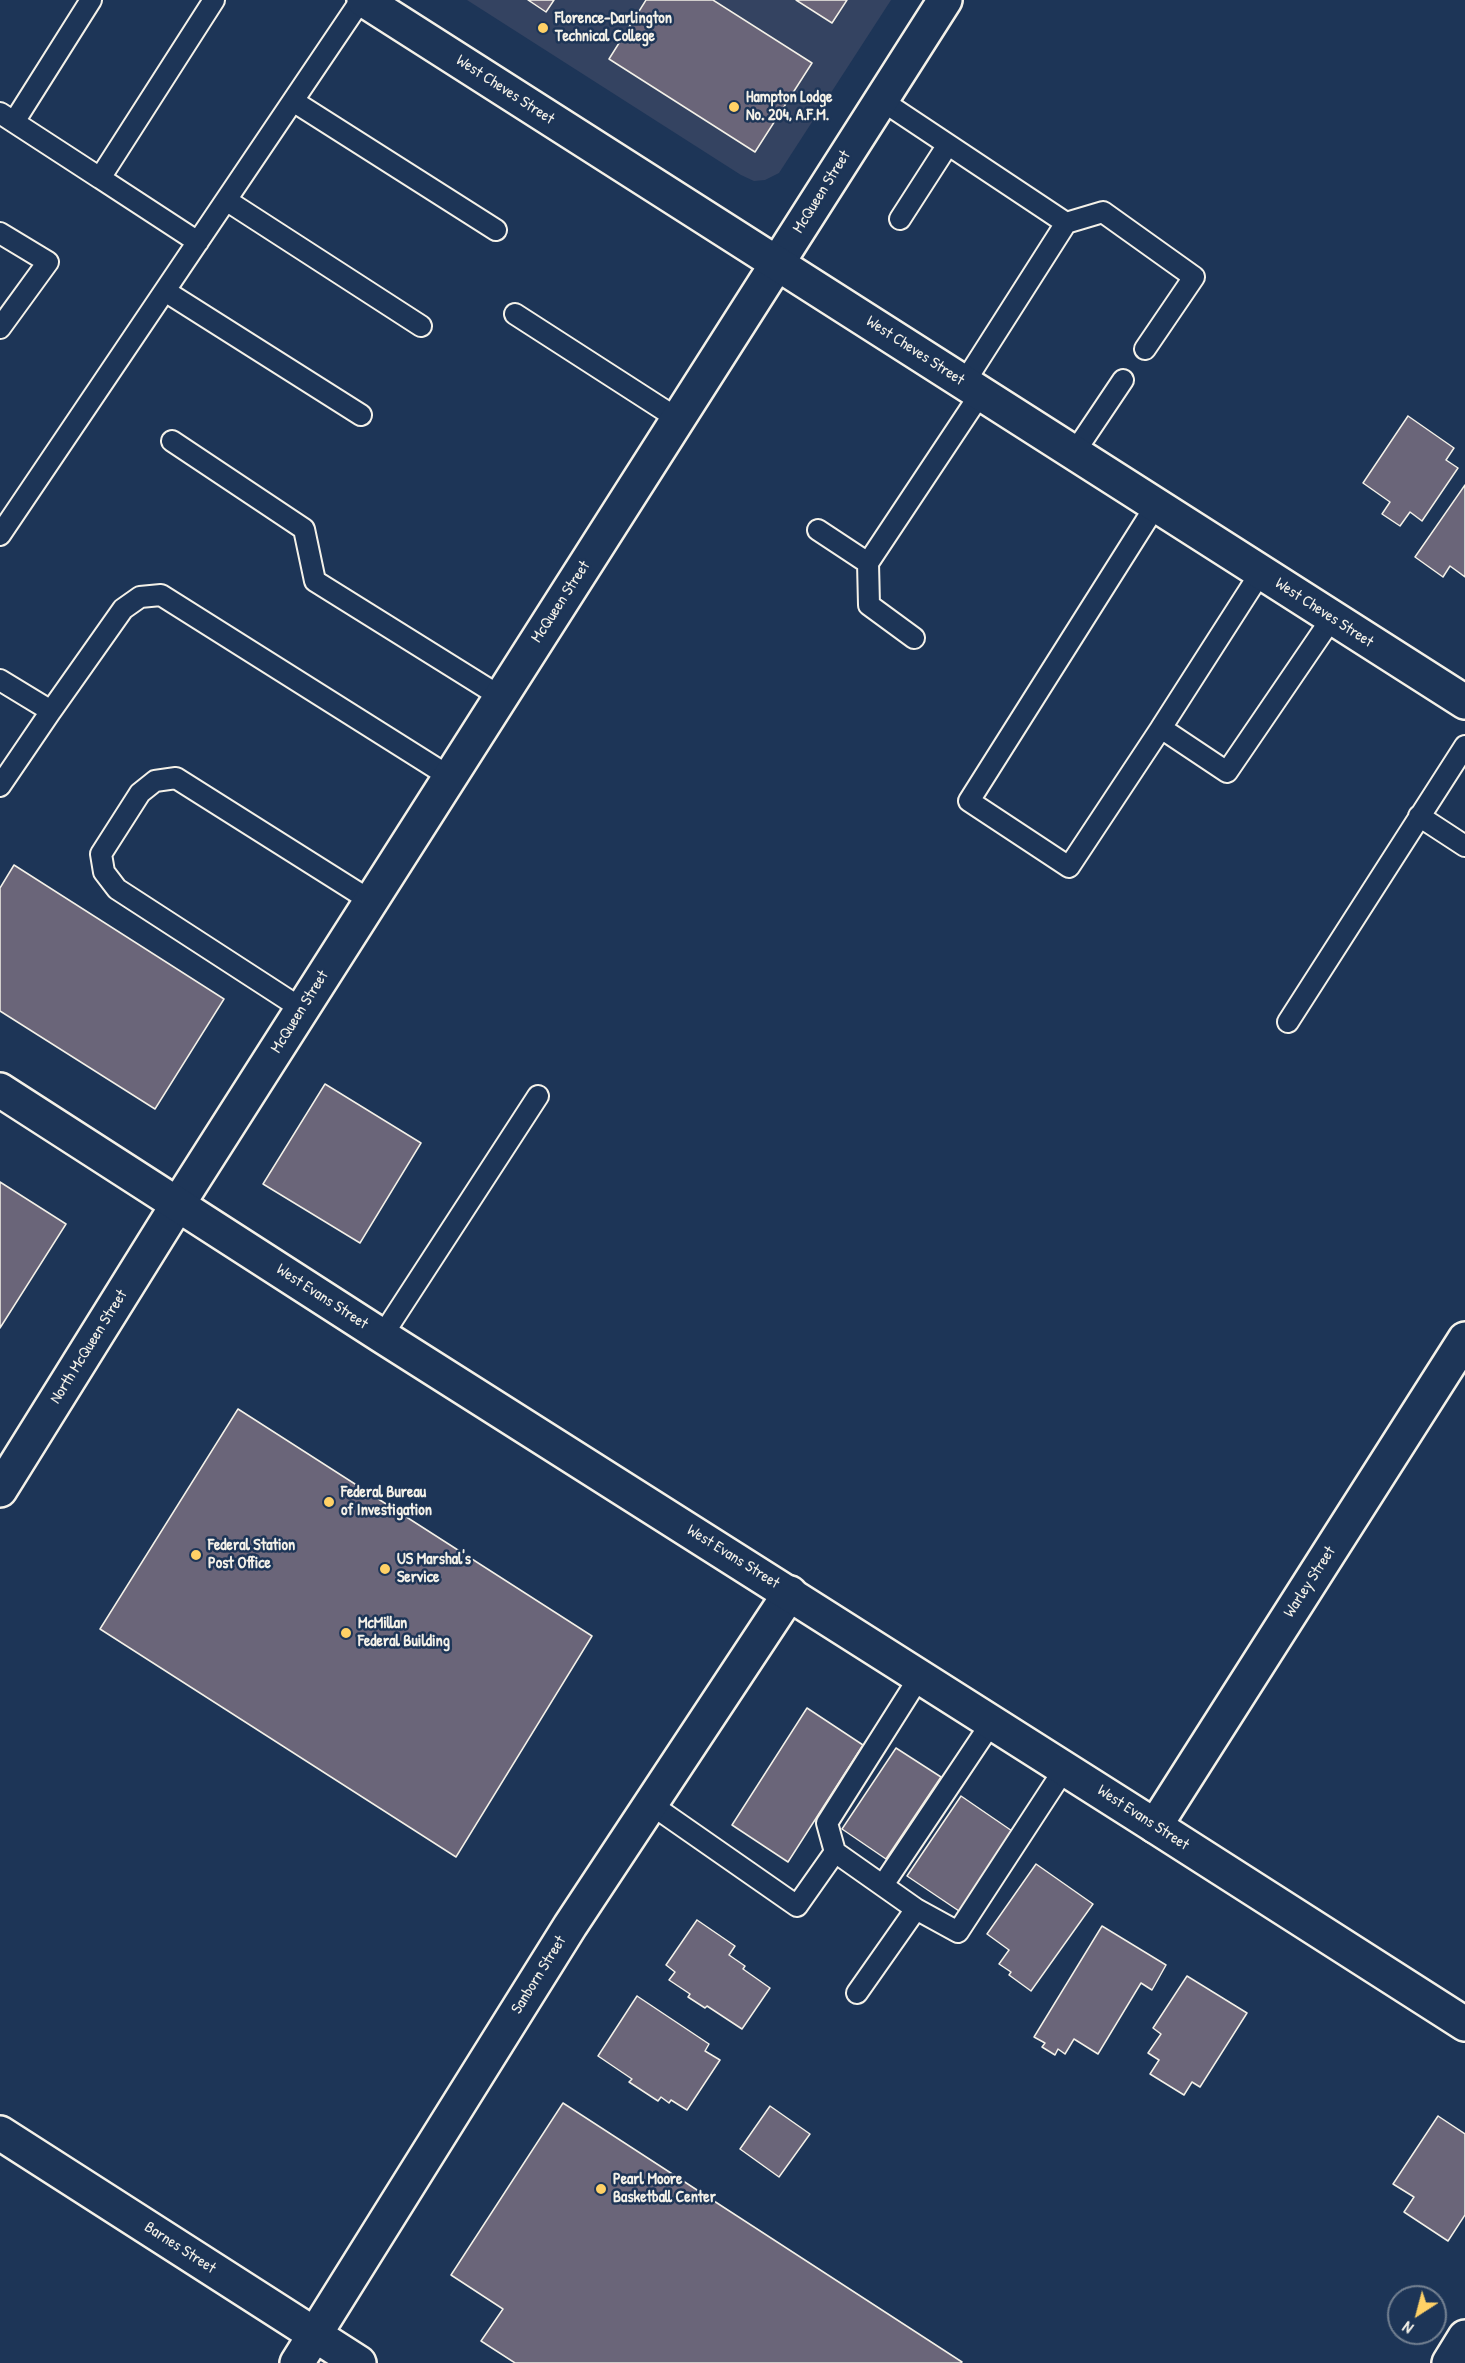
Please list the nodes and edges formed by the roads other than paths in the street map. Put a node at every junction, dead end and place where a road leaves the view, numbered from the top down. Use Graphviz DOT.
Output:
graph roads {
  1 [pos="91,0"];
  2 [pos="214,0"];
  3 [pos="363,0"];
  4 [pos="945,0"];
  5 [pos="881,100"];
  6 [pos="293,101"];
  7 [pos="7,118"];
  8 [pos="947,146"];
  9 [pos="100,178"];
  10 [pos="226,200"];
  11 [pos="900,219"];
  12 [pos="1066,223"];
  13 [pos="496,230"];
  14 [pos="0,232"];
  15 [pos="198,242"];
  16 [pos="777,264"];
  17 [pos="165,291"];
  18 [pos="515,314"];
  19 [pos="421,326"];
  20 [pos="0,328"];
  21 [pos="1145,349"];
  22 [pos="1123,380"];
  23 [pos="973,388"];
  24 [pos="360,415"];
  25 [pos="678,419"];
  26 [pos="172,441"];
  27 [pos="1074,453"];
  28 [pos="1156,505"];
  29 [pos="818,530"];
  30 [pos="0,535"];
  31 [pos="868,563"];
  32 [pos="1261,572"];
  33 [pos="1332,618"];
  34 [pos="914,638"];
  35 [pos="0,680"];
  36 [pos="501,697"];
  37 [pos="1465,702"];
  38 [pos="51,711"];
  39 [pos="1161,728"];
  40 [pos="1465,746"];
  41 [pos="450,777"];
  42 [pos="0,786"];
  43 [pos="1419,816"];
  44 [pos="1465,846"];
  45 [pos="371,901"];
  46 [pos="302,1009"];
  47 [pos="1288,1022"];
  48 [pos="0,1090"];
  49 [pos="538,1096"];
  50 [pos="178,1204"];
  51 [pos="382,1336"];
  52 [pos="1465,1339"];
  53 [pos="0,1490"];
  54 [pos="790,1593"];
  55 [pos="920,1676"];
  56 [pos="992,1722"];
  57 [pos="1065,1768"];
  58 [pos="652,1804"];
  59 [pos="1155,1826"];
  60 [pos="835,1852"];
  61 [pos="883,1885"];
  62 [pos="916,1909"];
  63 [pos="857,1993"];
  64 [pos="1465,2024"];
  65 [pos="0,2133"];
  66 [pos="315,2334"];
  67 [pos="1465,2337"];
  68 [pos="297,2363"];
  69 [pos="359,2363"];
  70 [pos="1449,2363"];
  1 -- 7 [label="lane"];
  2 -- 9 [label="lane"];
  3 -- 6 [label="lane"];
  3 -- 16 [label="street, West Cheves Street"];
  4 -- 5 [label="street, McQueen Street"];
  5 -- 8 [label="lane"];
  5 -- 16 [label="street, McQueen Street"];
  6 -- 10 [label="lane"];
  6 -- 13 [label="lane"];
  7 -- 9 [label="lane"];
  8 -- 11 [label="lane"];
  8 -- 12 [label="lane"];
  9 -- 15 [label="lane"];
  10 -- 15 [label="lane"];
  10 -- 19 [label="lane"];
  12 -- 21 [label="lane"];
  12 -- 23 [label="lane"];
  14 -- 20 [label="lane"];
  15 -- 17 [label="lane"];
  16 -- 23 [label="street, West Cheves Street"];
  16 -- 25 [label="street, McQueen Street"];
  17 -- 24 [label="lane"];
  17 -- 30 [label="lane"];
  18 -- 25 [label="lane"];
  22 -- 27 [label="lane"];
  23 -- 27 [label="street, West Cheves Street"];
  23 -- 31 [label="lane"];
  25 -- 36 [label="street, McQueen Street"];
  26 -- 36 [label="lane"];
  27 -- 28 [label="street, West Cheves Street"];
  28 -- 32 [label="street, West Cheves Street"];
  28 -- 39 [label="lane"];
  29 -- 31 [label="lane"];
  31 -- 34 [label="lane"];
  32 -- 33 [label="street, West Cheves Street"];
  32 -- 39 [label="lane"];
  33 -- 37 [label="street, West Cheves Street"];
  33 -- 39 [label="lane"];
  35 -- 38 [label="lane"];
  36 -- 41 [label="street, McQueen Street"];
  38 -- 41 [label="lane"];
  38 -- 42 [label="lane"];
  40 -- 43 [label="lane"];
  41 -- 45 [label="street, McQueen Street"];
  43 -- 44 [label="lane"];
  43 -- 47 [label="lane"];
  45 -- 46 [label="street, McQueen Street"];
  45 -- 46 [label="lane"];
  46 -- 50 [label="street, McQueen Street"];
  48 -- 50 [label="street, West Evans Street"];
  49 -- 51 [label="lane"];
  50 -- 51 [label="street, West Evans Street"];
  50 -- 53 [label="street, North McQueen Street"];
  51 -- 54 [label="street, West Evans Street"];
  52 -- 59 [label="street, Warley Street"];
  54 -- 55 [label="street, West Evans Street"];
  54 -- 58 [label="street, Sanborn Street"];
  55 -- 56 [label="street, West Evans Street"];
  55 -- 60 [label="lane"];
  56 -- 57 [label="street, West Evans Street"];
  56 -- 61 [label="lane"];
  57 -- 59 [label="street, West Evans Street"];
  57 -- 62 [label="lane"];
  58 -- 60 [label="lane"];
  58 -- 66 [label="street, Sanborn Street"];
  59 -- 64 [label="street, West Evans Street"];
  60 -- 61 [label="lane"];
  61 -- 62 [label="lane"];
  62 -- 63 [label="lane"];
  65 -- 66 [label="street, Barnes Street"];
  66 -- 68 [label="street, Sanborn Street"];
  66 -- 69 [label="street, Barnes Street"];
  67 -- 70 [label="street"];
}
